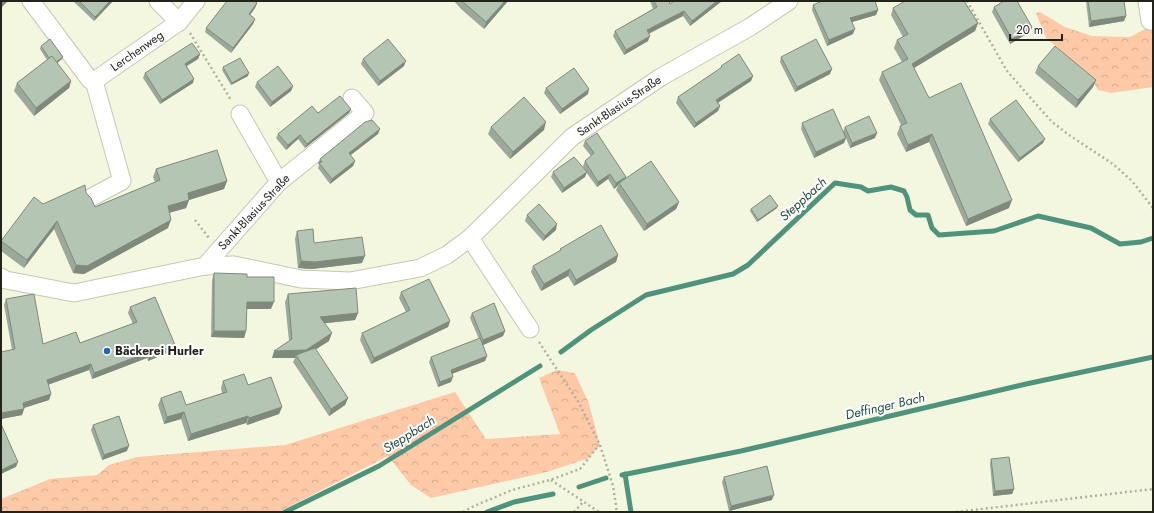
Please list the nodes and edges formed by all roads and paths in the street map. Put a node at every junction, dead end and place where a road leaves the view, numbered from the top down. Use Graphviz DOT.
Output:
graph roads {
  1 [pos="31,1"];
  2 [pos="158,1"];
  3 [pos="196,1"];
  4 [pos="789,1"];
  5 [pos="967,1"];
  6 [pos="1147,1"];
  7 [pos="180,20"];
  8 [pos="1150,21"];
  9 [pos="94,81"];
  10 [pos="352,98"];
  11 [pos="240,114"];
  12 [pos="278,182"];
  13 [pos="92,197"];
  14 [pos="1153,208"];
  15 [pos="195,220"];
  16 [pos="204,232"];
  17 [pos="470,238"];
  18 [pos="206,266"];
  19 [pos="1,277"];
  20 [pos="530,329"];
  21 [pos="600,445"];
  22 [pos="550,480"];
  23 [pos="1153,488"];
  24 [pos="584,501"];
  25 [pos="463,512"];
  26 [pos="574,512"];
  27 [pos="599,512"];
  28 [pos="617,512"];
  29 [pos="956,512"];
  1 -- 9 [label="street"];
  2 -- 7 [label="street"];
  3 -- 7 [label="street, Lerchenweg"];
  4 -- 17 [label="street, Sankt-Blasius-Straße"];
  5 -- 14 [label="path"];
  6 -- 8 [label="street"];
  7 -- 9 [label="street, Lerchenweg"];
  7 -- 11 [label="path"];
  9 -- 13 [label="street"];
  10 -- 12 [label="street, Sankt-Blasius-Straße"];
  11 -- 12 [label="street"];
  12 -- 18 [label="street, Sankt-Blasius-Straße"];
  15 -- 16 [label="path"];
  17 -- 18 [label="street, Sankt-Blasius-Straße"];
  17 -- 20 [label="street"];
  18 -- 19 [label="street, Sankt-Blasius-Straße"];
  20 -- 21 [label="path"];
  21 -- 22 [label="path"];
  21 -- 28 [label="path"];
  22 -- 24 [label="path"];
  22 -- 25 [label="path"];
  23 -- 29 [label="path"];
  24 -- 26 [label="path"];
  24 -- 27 [label="path"];
}
